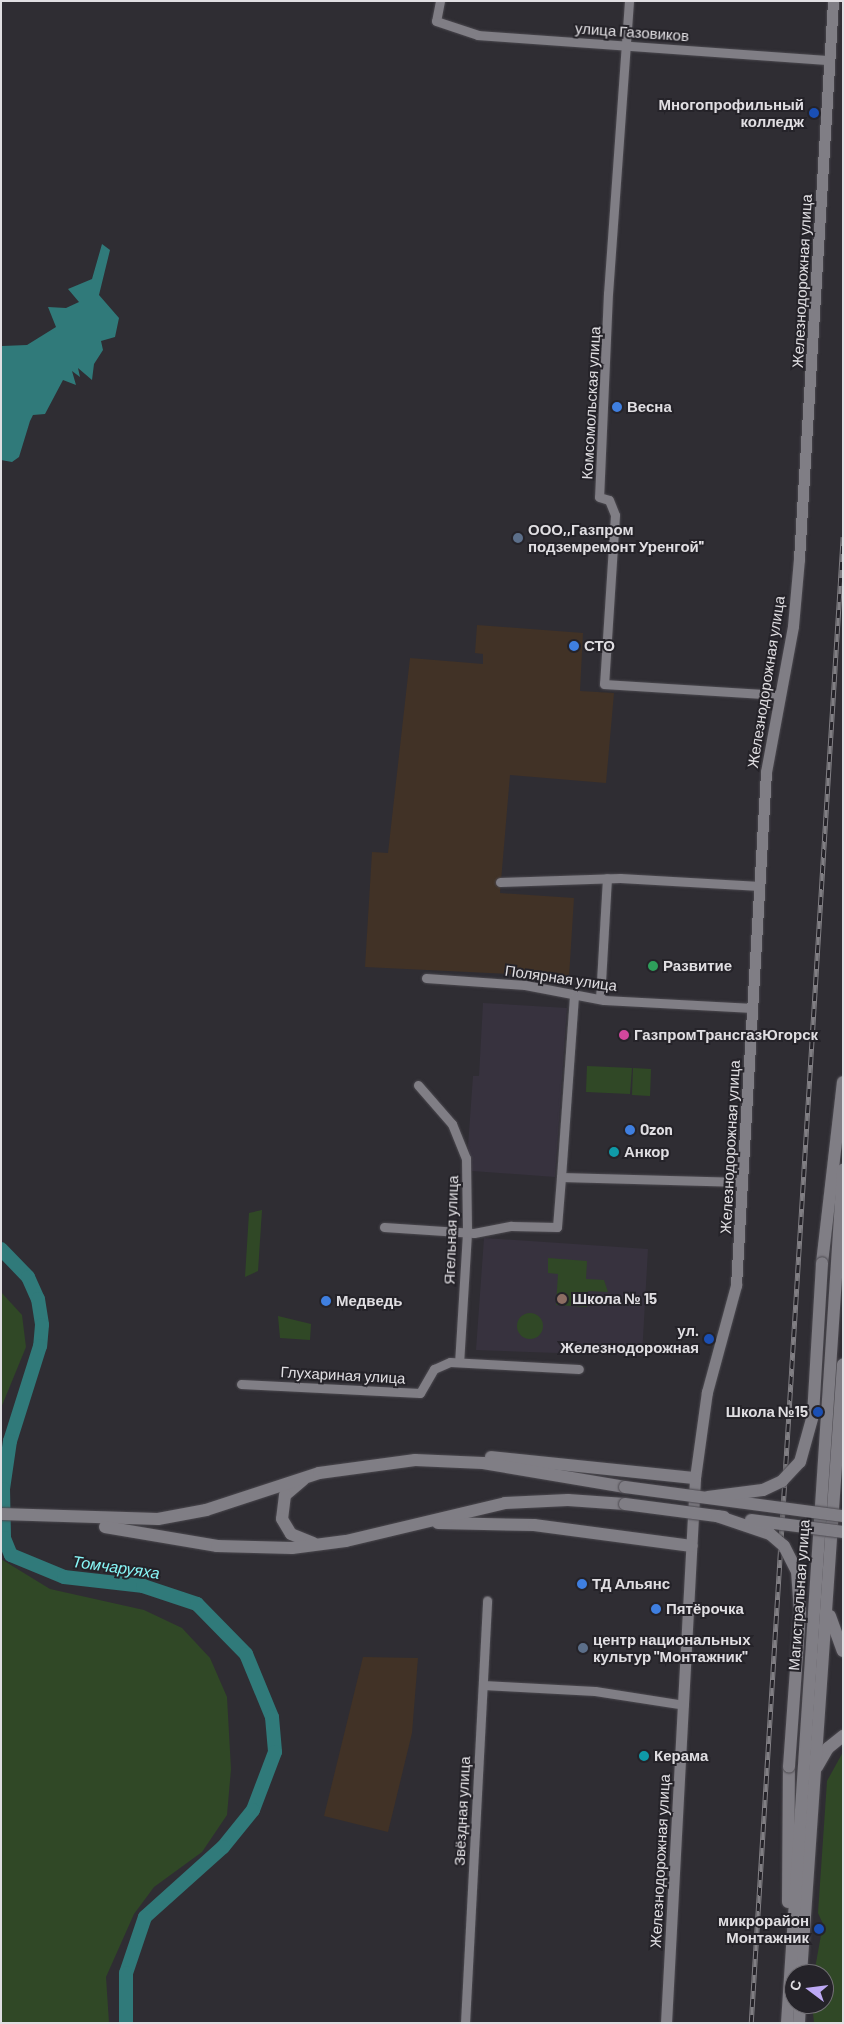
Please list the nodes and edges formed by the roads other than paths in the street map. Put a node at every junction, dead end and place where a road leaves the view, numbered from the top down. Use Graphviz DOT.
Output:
graph roads {
  1 [pos="440,1"];
  2 [pos="629,1"];
  3 [pos="833,1"];
  4 [pos="623,46"];
  5 [pos="829,60"];
  6 [pos="779,696"];
  7 [pos="607,878"];
  8 [pos="500,882"];
  9 [pos="760,886"];
  10 [pos="426,978"];
  11 [pos="574,997"];
  12 [pos="600,999"];
  13 [pos="752,1008"];
  14 [pos="843,1082"];
  15 [pos="418,1085"];
  16 [pos="843,1170"];
  17 [pos="561,1177"];
  18 [pos="742,1182"];
  19 [pos="384,1227"];
  20 [pos="468,1233"];
  21 [pos="458,1362"];
  22 [pos="843,1364"];
  23 [pos="579,1369"];
  24 [pos="240,1384"];
  25 [pos="843,1436"];
  26 [pos="394,1461"];
  27 [pos="318,1473"];
  28 [pos="695,1478"];
  29 [pos="708,1498"];
  30 [pos="833,1503"];
  31 [pos="1,1514"];
  32 [pos="717,1516"];
  33 [pos="843,1516"];
  34 [pos="58,1519"];
  35 [pos="410,1524"];
  36 [pos="843,1532"];
  37 [pos="330,1544"];
  38 [pos="692,1546"];
  39 [pos="830,1547"];
  40 [pos="487,1601"];
  41 [pos="843,1651"];
  42 [pos="483,1685"];
  43 [pos="684,1705"];
  44 [pos="843,1736"];
  45 [pos="814,1779"];
  46 [pos="790,1964"];
  47 [pos="792,1964"];
  48 [pos="802,1964"];
  49 [pos="465,2023"];
  50 [pos="666,2023"];
  1 -- 4 [label="street, улица Газовиков"];
  2 -- 4 [label="street, Комсомольская улица"];
  3 -- 5 [label="street, Железнодорожная улица"];
  4 -- 5 [label="street, улица Газовиков"];
  4 -- 6 [label="street, Комсомольская улица"];
  5 -- 6 [label="street, Железнодорожная улица"];
  6 -- 9 [label="street, Железнодорожная улица"];
  7 -- 8 [label="street"];
  7 -- 9 [label="street"];
  7 -- 12 [label="street"];
  9 -- 13 [label="street, Железнодорожная улица"];
  10 -- 11 [label="street, Полярная улица"];
  11 -- 12 [label="street, Полярная улица"];
  11 -- 17 [label="street"];
  12 -- 13 [label="street, Полярная улица"];
  13 -- 18 [label="street, Железнодорожная улица"];
  14 -- 29 [label="main road, bridge"];
  15 -- 20 [label="street, Ягельная улица"];
  16 -- 47 [label="main road, Магистральная улица"];
  17 -- 18 [label="street"];
  17 -- 20 [label="street"];
  18 -- 28 [label="street, Железнодорожная улица"];
  19 -- 20 [label="street"];
  20 -- 21 [label="street, Ягельная улица"];
  21 -- 23 [label="street, Глухариная улица"];
  21 -- 24 [label="street, Глухариная улица"];
  22 -- 30 [label="main road, Магистральная улица"];
  25 -- 30 [label="main road"];
  26 -- 27 [label="main road"];
  26 -- 28 [label="main road"];
  26 -- 29 [label="main road, bridge"];
  27 -- 34 [label="main road"];
  27 -- 37 [label="main road"];
  28 -- 38 [label="street, Железнодорожная улица"];
  29 -- 33 [label="main road, bridge"];
  30 -- 39 [label="main road, Магистральная улица"];
  31 -- 34 [label="main road"];
  32 -- 35 [label="main road, bridge"];
  32 -- 36 [label="main road, bridge"];
  32 -- 46 [label="main road, bridge"];
  34 -- 37 [label="main road"];
  35 -- 37 [label="main road"];
  35 -- 38 [label="main road"];
  38 -- 43 [label="street, Железнодорожная улица"];
  39 -- 41 [label="main road"];
  39 -- 45 [label="main road, Магистральная улица"];
  40 -- 42 [label="street, Звёздная улица"];
  42 -- 43 [label="street"];
  42 -- 49 [label="street, Звёздная улица"];
  43 -- 50 [label="street, Железнодорожная улица"];
  44 -- 45 [label="main road"];
  45 -- 48 [label="main road, Магистральная улица"];
}
